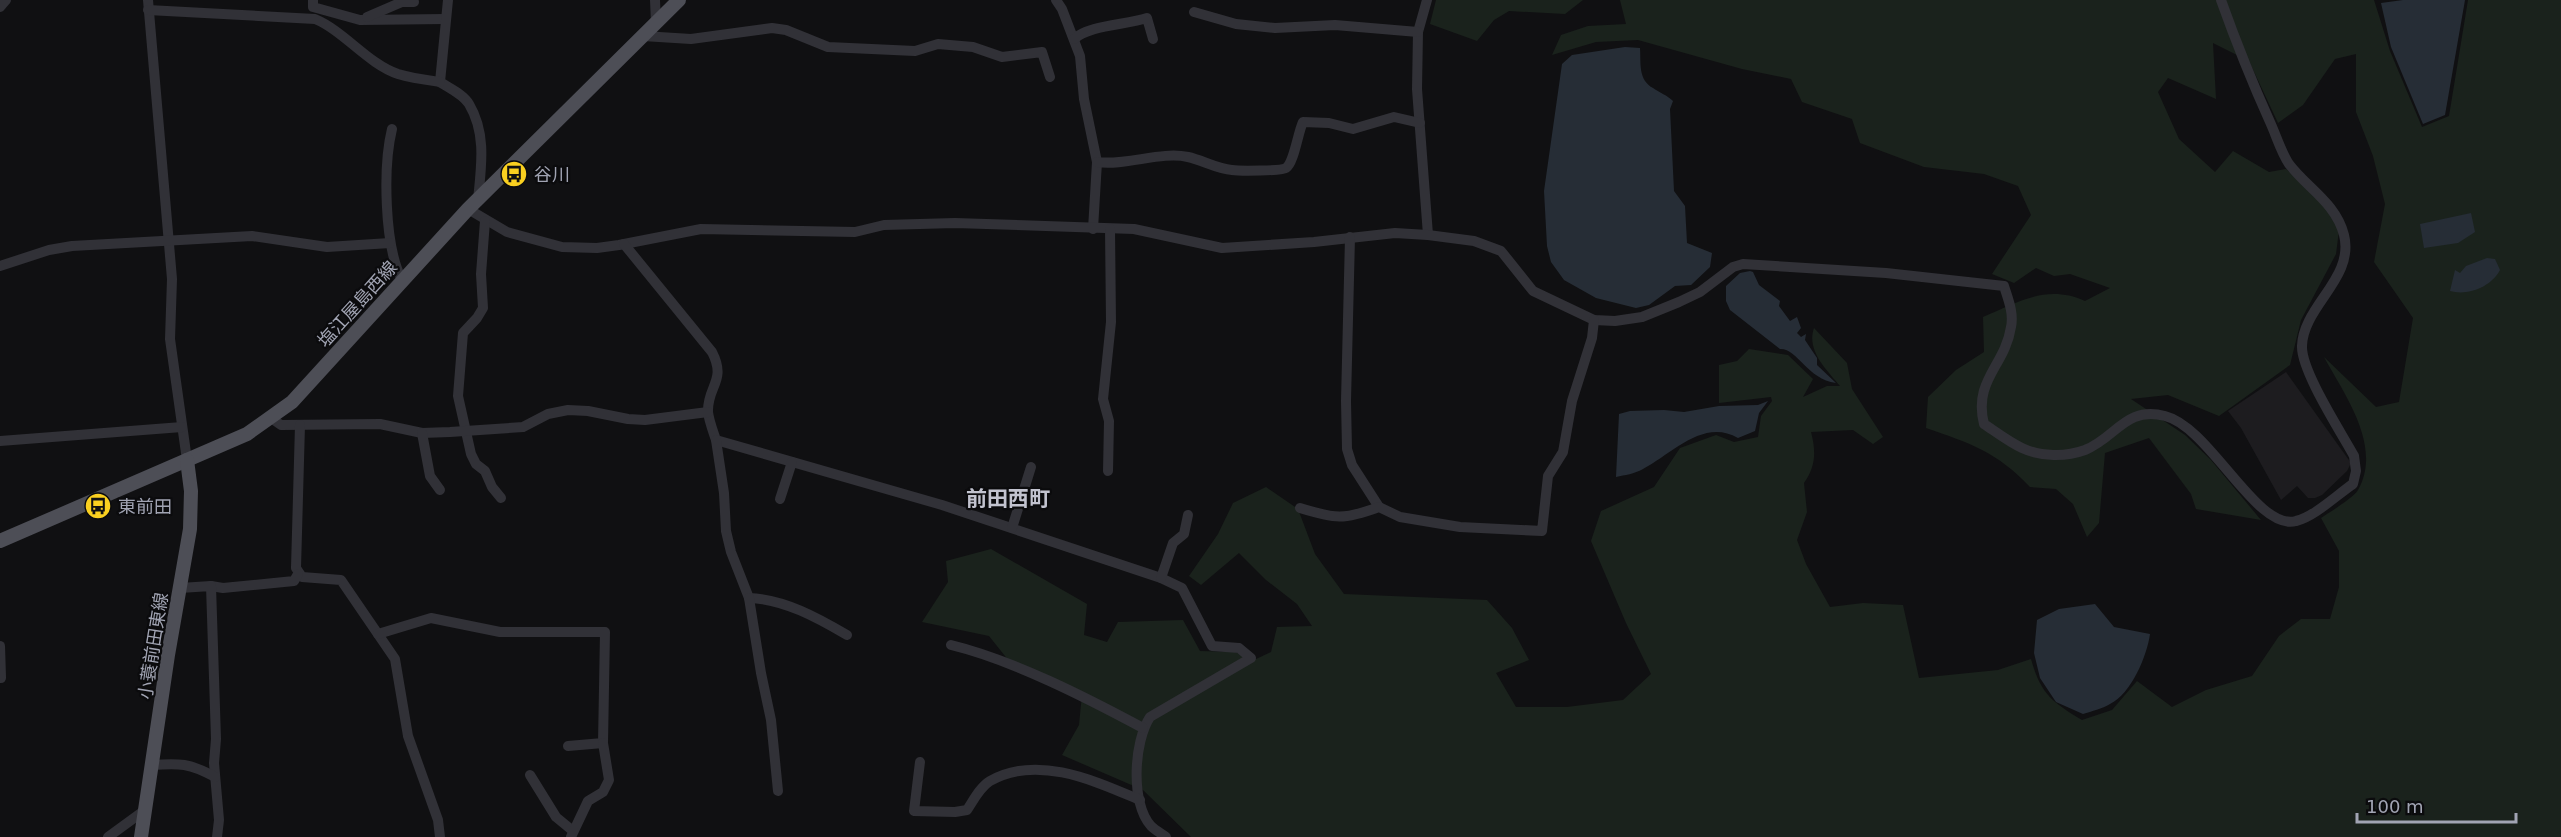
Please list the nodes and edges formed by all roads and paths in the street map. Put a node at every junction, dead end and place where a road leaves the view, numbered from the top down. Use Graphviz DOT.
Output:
graph roads {
  1 [pos="6,0"];
  2 [pos="313,0"];
  3 [pos="448,0"];
  4 [pos="655,0"];
  5 [pos="679,0"];
  6 [pos="1056,0"];
  7 [pos="1427,0"];
  8 [pos="2221,0"];
  9 [pos="414,2"];
  10 [pos="148,5"];
  11 [pos="0,7"];
  12 [pos="1194,12"];
  13 [pos="445,19"];
  14 [pos="315,20"];
  15 [pos="360,20"];
  16 [pos="656,23"];
  17 [pos="1418,32"];
  18 [pos="643,36"];
  19 [pos="1074,39"];
  20 [pos="1153,39"];
  21 [pos="1050,77"];
  22 [pos="440,82"];
  23 [pos="1420,123"];
  24 [pos="393,129"];
  25 [pos="1096,162"];
  26 [pos="474,204"];
  27 [pos="483,219"];
  28 [pos="1093,229"];
  29 [pos="1110,229"];
  30 [pos="1428,234"];
  31 [pos="1350,237"];
  32 [pos="169,241"];
  33 [pos="390,243"];
  34 [pos="624,244"];
  35 [pos="0,266"];
  36 [pos="402,280"];
  37 [pos="1594,320"];
  38 [pos="708,412"];
  39 [pos="271,418"];
  40 [pos="300,425"];
  41 [pos="182,427"];
  42 [pos="468,431"];
  43 [pos="422,433"];
  44 [pos="716,440"];
  45 [pos="0,441"];
  46 [pos="187,460"];
  47 [pos="792,462"];
  48 [pos="1031,468"];
  49 [pos="1108,471"];
  50 [pos="440,490"];
  51 [pos="501,498"];
  52 [pos="780,499"];
  53 [pos="1379,507"];
  54 [pos="1300,508"];
  55 [pos="1188,515"];
  56 [pos="1012,528"];
  57 [pos="0,541"];
  58 [pos="298,574"];
  59 [pos="1161,578"];
  60 [pos="211,586"];
  61 [pos="180,588"];
  62 [pos="749,598"];
  63 [pos="384,632"];
  64 [pos="847,635"];
  65 [pos="951,645"];
  66 [pos="0,646"];
  67 [pos="1,678"];
  68 [pos="1143,728"];
  69 [pos="603,742"];
  70 [pos="568,746"];
  71 [pos="921,762"];
  72 [pos="152,765"];
  73 [pos="530,775"];
  74 [pos="214,777"];
  75 [pos="778,791"];
  76 [pos="1140,800"];
  77 [pos="145,810"];
  78 [pos="572,834"];
  79 [pos="108,837"];
  80 [pos="141,837"];
  81 [pos="217,837"];
  82 [pos="440,837"];
  83 [pos="1166,837"];
  1 -- 11 [label="street"];
  2 -- 15 [label="street"];
  3 -- 13 [label="street"];
  4 -- 16 [label="street"];
  5 -- 16 [label="main road, 塩江屋島西線"];
  6 -- 19 [label="street"];
  7 -- 17 [label="street"];
  8 -- 37 [label="street"];
  9 -- 15 [label="street"];
  10 -- 14 [label="street"];
  10 -- 32 [label="street"];
  12 -- 17 [label="street"];
  13 -- 15 [label="street"];
  13 -- 22 [label="street"];
  14 -- 15 [label="street"];
  14 -- 22 [label="street"];
  16 -- 18 [label="main road, 塩江屋島西線"];
  17 -- 23 [label="street"];
  18 -- 21 [label="street"];
  18 -- 26 [label="main road, 塩江屋島西線"];
  19 -- 20 [label="street"];
  19 -- 25 [label="street"];
  22 -- 26 [label="street"];
  23 -- 25 [label="street"];
  23 -- 30 [label="street"];
  24 -- 33 [label="street"];
  25 -- 28 [label="street"];
  26 -- 27 [label="street"];
  26 -- 36 [label="main road, 塩江屋島西線"];
  27 -- 34 [label="street"];
  27 -- 42 [label="street"];
  28 -- 29 [label="street"];
  28 -- 34 [label="street"];
  29 -- 31 [label="street"];
  29 -- 49 [label="street"];
  30 -- 31 [label="street"];
  30 -- 37 [label="street"];
  31 -- 53 [label="street"];
  32 -- 33 [label="street"];
  32 -- 35 [label="street"];
  32 -- 41 [label="street"];
  33 -- 36 [label="street"];
  34 -- 38 [label="street"];
  36 -- 39 [label="main road, 塩江屋島西線"];
  37 -- 53 [label="street"];
  38 -- 42 [label="street"];
  38 -- 44 [label="street"];
  39 -- 40 [label="street"];
  39 -- 46 [label="main road, 塩江屋島西線"];
  40 -- 43 [label="street"];
  40 -- 58 [label="street"];
  41 -- 45 [label="street"];
  41 -- 46 [label="street"];
  42 -- 43 [label="street"];
  42 -- 51 [label="street"];
  43 -- 50 [label="street"];
  44 -- 47 [label="street"];
  44 -- 62 [label="street"];
  46 -- 57 [label="main road, 塩江屋島西線"];
  46 -- 61 [label="main road, 小蓑前田東線"];
  47 -- 52 [label="street"];
  47 -- 56 [label="street"];
  48 -- 56 [label="street"];
  53 -- 54 [label="street"];
  55 -- 59 [label="street"];
  56 -- 59 [label="street"];
  58 -- 60 [label="street"];
  58 -- 63 [label="street"];
  59 -- 68 [label="street"];
  60 -- 61 [label="street"];
  60 -- 74 [label="street"];
  61 -- 72 [label="main road, 小蓑前田東線"];
  62 -- 64 [label="street"];
  62 -- 75 [label="street"];
  63 -- 69 [label="street"];
  63 -- 82 [label="street"];
  65 -- 68 [label="street"];
  66 -- 67 [label="street"];
  68 -- 76 [label="street"];
  69 -- 70 [label="street"];
  69 -- 78 [label="street"];
  71 -- 76 [label="street"];
  72 -- 74 [label="street"];
  72 -- 77 [label="main road, 小蓑前田東線"];
  73 -- 78 [label="street"];
  74 -- 81 [label="street"];
  76 -- 83 [label="street"];
  77 -- 79 [label="street"];
  77 -- 80 [label="main road, 小蓑前田東線"];
}
